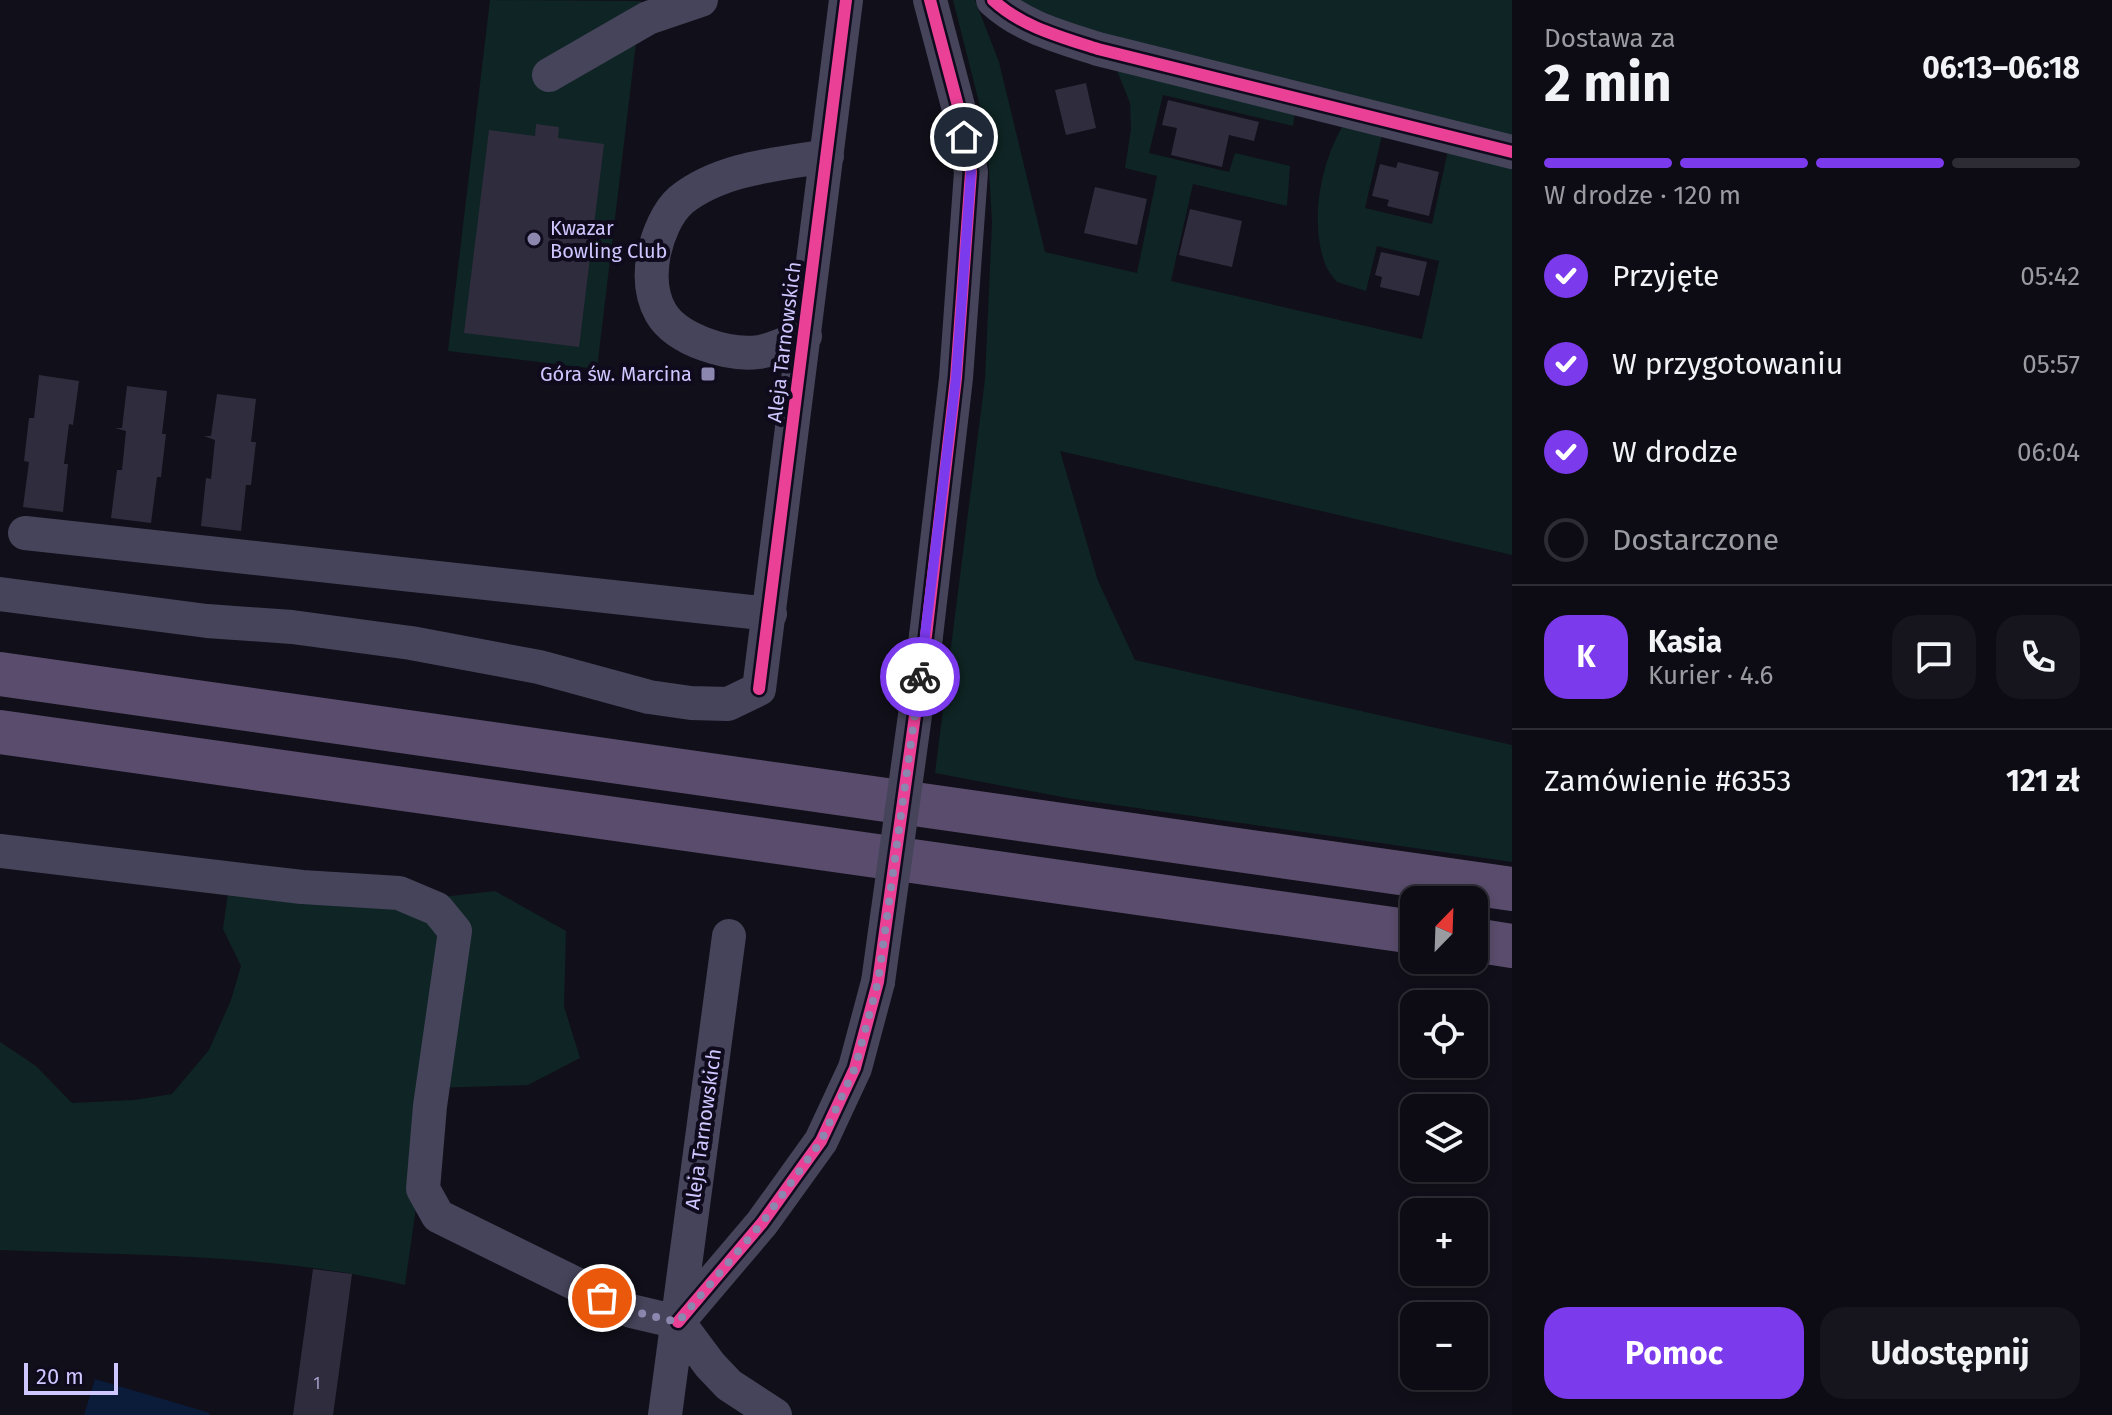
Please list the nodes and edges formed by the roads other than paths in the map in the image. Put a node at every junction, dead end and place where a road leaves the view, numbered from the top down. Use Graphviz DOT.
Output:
graph roads {
  1 [pos="701,0"];
  2 [pos="846,0"];
  3 [pos="930,0"];
  4 [pos="993,0"];
  5 [pos="549,75"];
  6 [pos="1512,152"];
  7 [pos="827,156"];
  8 [pos="805,336"];
  9 [pos="25,533"];
  10 [pos="0,594"];
  11 [pos="770,614"];
  12 [pos="0,674"];
  13 [pos="0,732"];
  14 [pos="0,851"];
  15 [pos="1512,889"];
  16 [pos="1400,930"];
  17 [pos="729,936"];
  18 [pos="1488,942"];
  19 [pos="1512,946"];
  20 [pos="678,1322"];
  21 [pos="665,1415"];
  22 [pos="775,1415"];
  1 -- 5 [label="street"];
  2 -- 7 [label="street, Aleja Tarnowskich"];
  3 -- 20 [label="street, bridge"];
  4 -- 6 [label="street"];
  7 -- 8 [label="street, Aleja Tarnowskich"];
  7 -- 8 [label="street"];
  8 -- 11 [label="street, Aleja Tarnowskich"];
  9 -- 11 [label="street"];
  10 -- 11 [label="street, Aleja Tarnowskich"];
  12 -- 15 [label="main road"];
  13 -- 16 [label="main road"];
  14 -- 20 [label="street"];
  17 -- 20 [label="street, Aleja Tarnowskich"];
  18 -- 19 [label="main road"];
  20 -- 21 [label="street, Aleja Tarnowskich"];
  20 -- 22 [label="street"];
}
